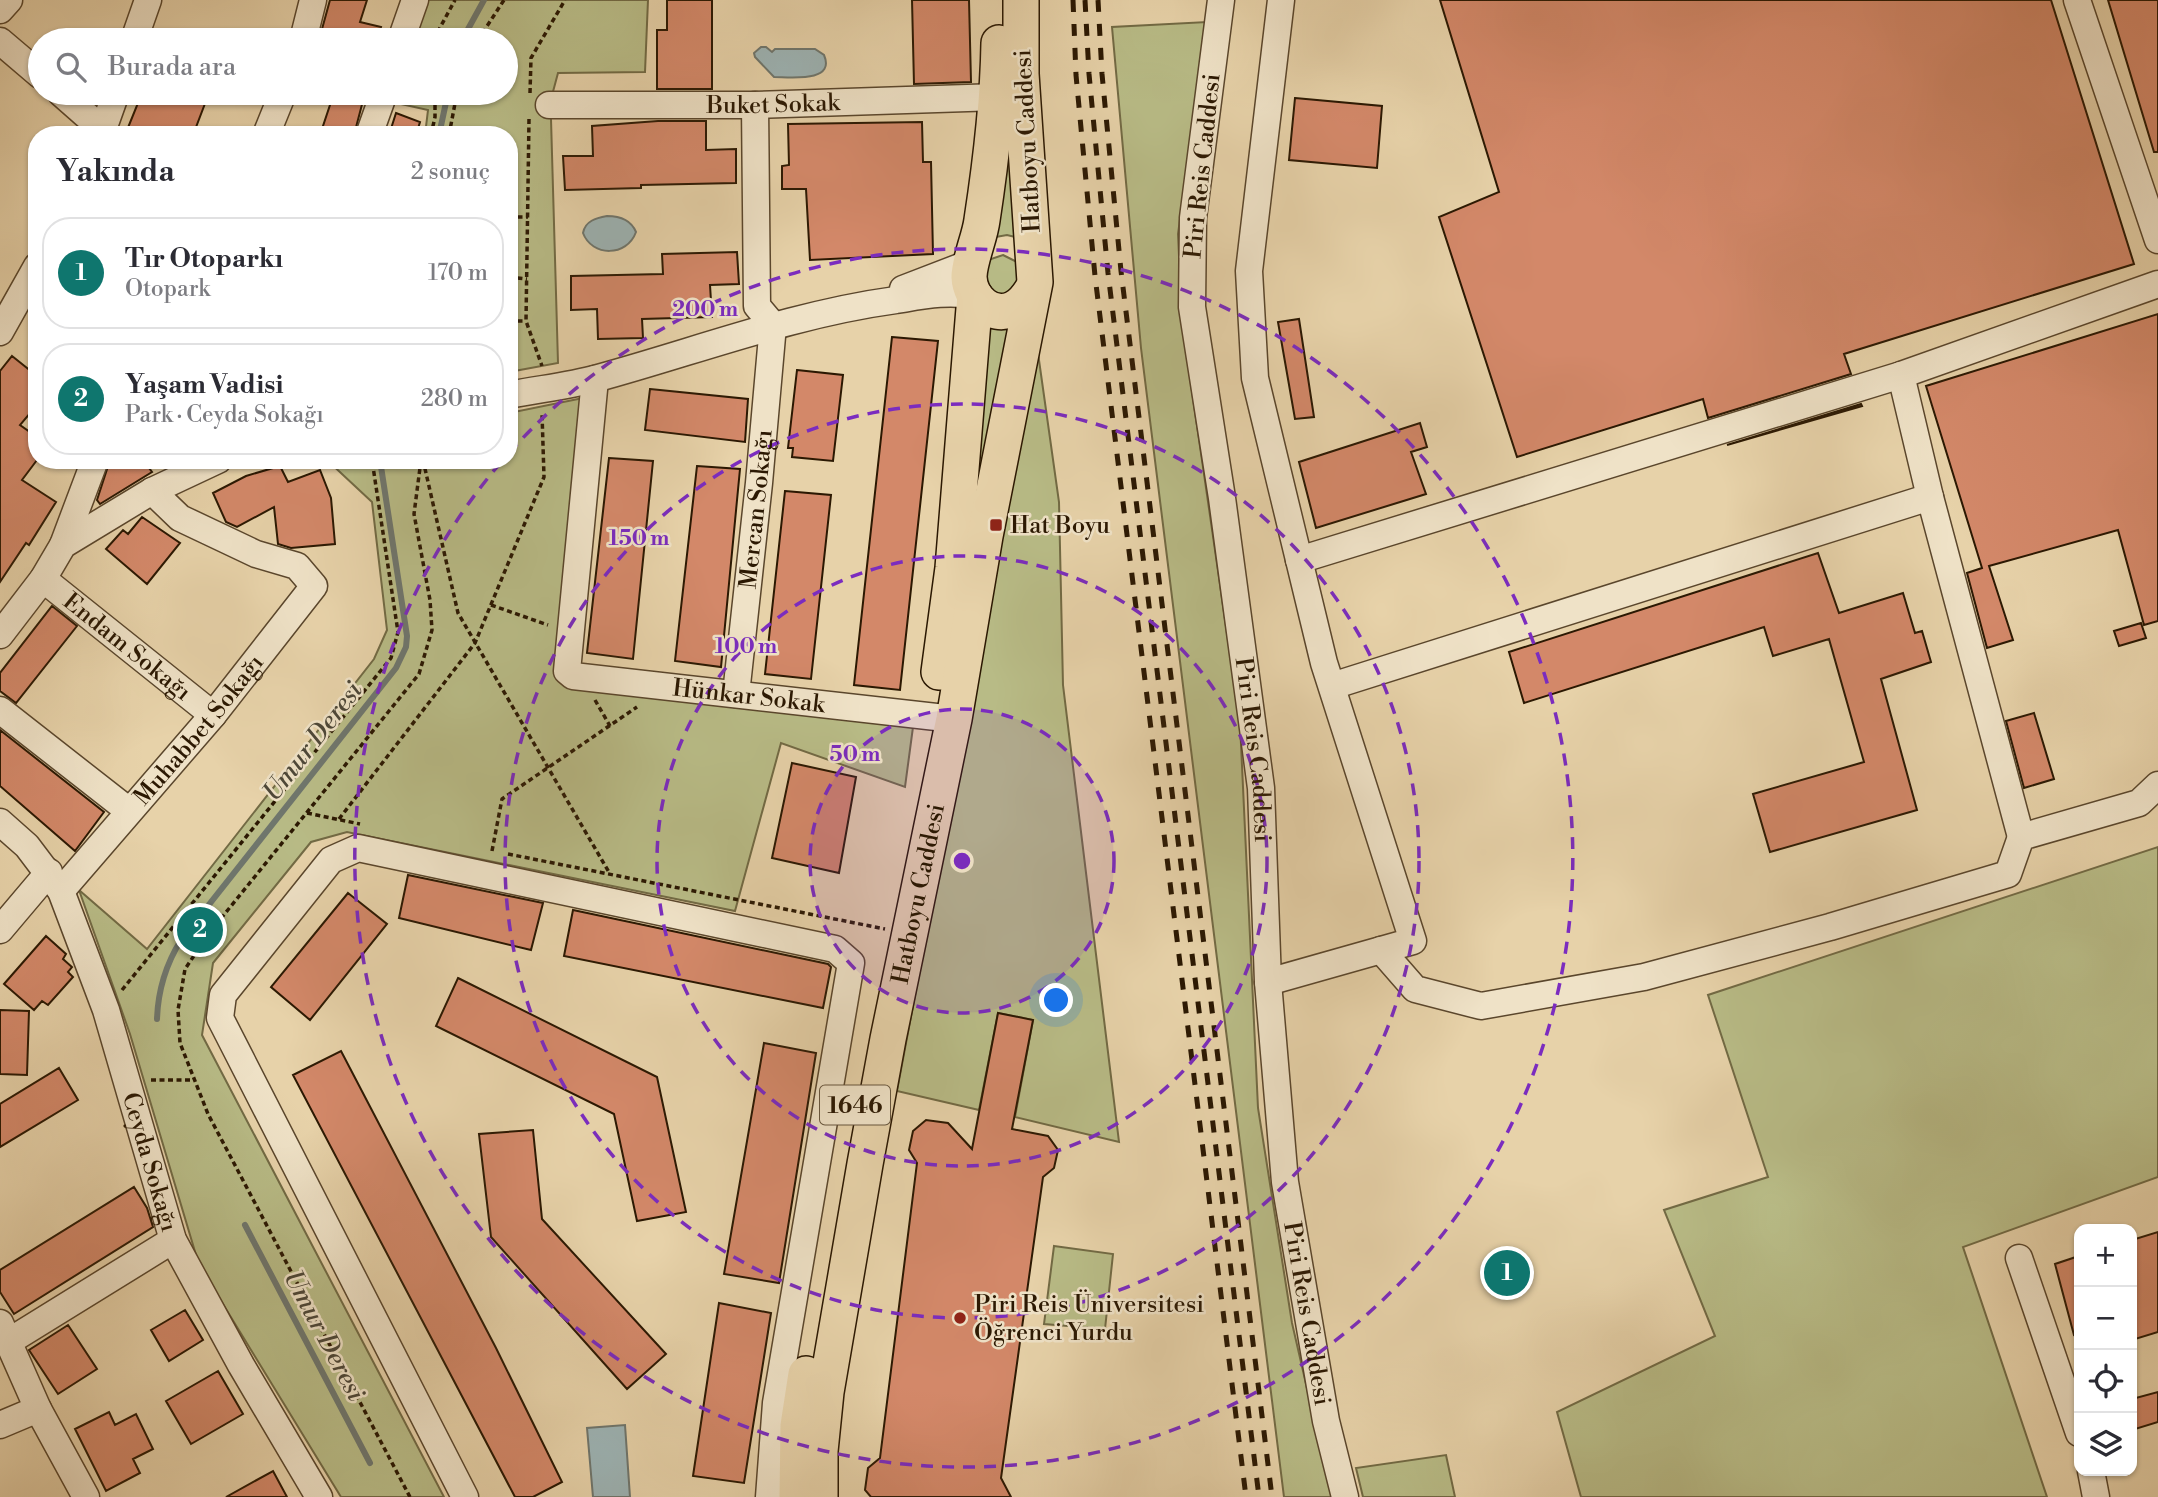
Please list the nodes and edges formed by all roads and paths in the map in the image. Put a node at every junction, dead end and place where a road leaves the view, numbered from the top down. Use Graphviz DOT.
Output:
graph roads {
  1 [pos="9,0"];
  2 [pos="148,0"];
  3 [pos="313,0"];
  4 [pos="415,0"];
  5 [pos="455,0"];
  6 [pos="504,0"];
  7 [pos="565,0"];
  8 [pos="999,0"];
  9 [pos="1021,0"];
  10 [pos="1221,0"];
  11 [pos="1281,0"];
  12 [pos="2077,0"];
  13 [pos="0,10"];
  14 [pos="138,28"];
  15 [pos="306,28"];
  16 [pos="405,28"];
  17 [pos="440,28"];
  18 [pos="486,28"];
  19 [pos="0,41"];
  20 [pos="28,65"];
  21 [pos="998,97"];
  22 [pos="74,105"];
  23 [pos="112,105"];
  24 [pos="278,105"];
  25 [pos="380,105"];
  26 [pos="435,105"];
  27 [pos="455,105"];
  28 [pos="755,105"];
  29 [pos="536,108"];
  30 [pos="96,126"];
  31 [pos="104,126"];
  32 [pos="270,126"];
  33 [pos="372,126"];
  34 [pos="433,126"];
  35 [pos="451,126"];
  36 [pos="518,217"];
  37 [pos="528,217"];
  38 [pos="2158,240"];
  39 [pos="973,262"];
  40 [pos="518,278"];
  41 [pos="527,279"];
  42 [pos="28,280"];
  43 [pos="2158,284"];
  44 [pos="1034,286"];
  45 [pos="975,296"];
  46 [pos="855,306"];
  47 [pos="3,320"];
  48 [pos="518,321"];
  49 [pos="526,321"];
  50 [pos="774,325"];
  51 [pos="542,366"];
  52 [pos="1901,375"];
  53 [pos="595,379"];
  54 [pos="518,393"];
  55 [pos="542,408"];
  56 [pos="92,469"];
  57 [pos="199,469"];
  58 [pos="373,469"];
  59 [pos="421,469"];
  60 [pos="424,469"];
  61 [pos="152,491"];
  62 [pos="1930,497"];
  63 [pos="63,545"];
  64 [pos="1299,560"];
  65 [pos="43,579"];
  66 [pos="491,605"];
  67 [pos="559,629"];
  68 [pos="0,635"];
  69 [pos="475,643"];
  70 [pos="1332,686"];
  71 [pos="736,694"];
  72 [pos="639,705"];
  73 [pos="0,710"];
  74 [pos="213,715"];
  75 [pos="944,718"];
  76 [pos="548,767"];
  77 [pos="2158,785"];
  78 [pos="129,811"];
  79 [pos="307,813"];
  80 [pos="339,819"];
  81 [pos="0,822"];
  82 [pos="364,824"];
  83 [pos="2021,837"];
  84 [pos="610,874"];
  85 [pos="55,882"];
  86 [pos="0,930"];
  87 [pos="889,930"];
  88 [pos="1381,950"];
  89 [pos="1268,982"];
  90 [pos="106,1010"];
  91 [pos="195,1080"];
  92 [pos="127,1081"];
  93 [pos="173,1240"];
  94 [pos="2019,1258"];
  95 [pos="4,1333"];
  96 [pos="37,1409"];
  97 [pos="2074,1418"];
  98 [pos="0,1425"];
  99 [pos="2092,1476"];
  100 [pos="86,1497"];
  101 [pos="319,1497"];
  102 [pos="410,1497"];
  103 [pos="465,1497"];
  104 [pos="769,1497"];
  105 [pos="797,1497"];
  106 [pos="820,1497"];
  107 [pos="1345,1497"];
  108 [pos="2096,1497"];
  1 -- 13 [label="street"];
  2 -- 14 [label="street"];
  3 -- 15 [label="street"];
  4 -- 16 [label="street"];
  5 -- 17 [label="path"];
  6 -- 18 [label="path"];
  7 -- 29 [label="path"];
  8 -- 21 [label="main road, Hatboyu Caddesi"];
  9 -- 44 [label="main road, Hatboyu Caddesi"];
  10 -- 89 [label="street, Piri Reis Caddesi"];
  11 -- 64 [label="street"];
  12 -- 38 [label="street"];
  19 -- 20 [label="street"];
  21 -- 28 [label="street, Buket Sokak"];
  21 -- 39 [label="main road, Hatboyu Caddesi"];
  22 -- 30 [label="street"];
  23 -- 31 [label="street"];
  24 -- 32 [label="street"];
  25 -- 33 [label="street"];
  26 -- 34 [label="path"];
  27 -- 35 [label="path"];
  28 -- 29 [label="street, Buket Sokak"];
  28 -- 50 [label="street"];
  29 -- 37 [label="path"];
  36 -- 37 [label="path"];
  37 -- 41 [label="path"];
  39 -- 44 [label="main road, Hatboyu Caddesi"];
  39 -- 45 [label="main road, Hatboyu Caddesi"];
  39 -- 46 [label="street"];
  40 -- 41 [label="path"];
  41 -- 49 [label="path"];
  42 -- 47 [label="street"];
  43 -- 52 [label="street"];
  44 -- 45 [label="main road"];
  44 -- 75 [label="main road, Hatboyu Caddesi / 1646"];
  45 -- 46 [label="street"];
  45 -- 75 [label="main road, Hatboyu Caddesi / 1646"];
  46 -- 50 [label="street"];
  48 -- 49 [label="path"];
  49 -- 51 [label="path"];
  50 -- 53 [label="street"];
  50 -- 71 [label="street, Mercan Sokağı"];
  52 -- 62 [label="street"];
  52 -- 64 [label="street"];
  53 -- 54 [label="street"];
  53 -- 71 [label="street, Hünkar Sokak"];
  55 -- 66 [label="path"];
  56 -- 63 [label="street"];
  57 -- 61 [label="street"];
  58 -- 90 [label="path"];
  59 -- 79 [label="path"];
  60 -- 69 [label="path"];
  61 -- 63 [label="street"];
  61 -- 74 [label="street, Muhabbet Sokağı"];
  62 -- 70 [label="street"];
  62 -- 83 [label="street"];
  63 -- 65 [label="street"];
  64 -- 70 [label="street"];
  65 -- 68 [label="street"];
  65 -- 74 [label="street, Endam Sokağı"];
  66 -- 67 [label="path"];
  66 -- 69 [label="path"];
  69 -- 76 [label="path"];
  69 -- 80 [label="path"];
  70 -- 88 [label="street"];
  71 -- 75 [label="street, Hünkar Sokak"];
  72 -- 76 [label="path"];
  73 -- 78 [label="street"];
  74 -- 78 [label="street, Muhabbet Sokağı"];
  75 -- 87 [label="main road, Hatboyu Caddesi / 1646"];
  75 -- 106 [label="main road, Hatboyu Caddesi / 1646"];
  76 -- 84 [label="path"];
  76 -- 84 [label="path"];
  77 -- 83 [label="street"];
  78 -- 85 [label="street, Muhabbet Sokağı"];
  79 -- 80 [label="path"];
  79 -- 91 [label="path"];
  80 -- 82 [label="path"];
  81 -- 85 [label="street, Ceyda Sokağı"];
  83 -- 88 [label="street"];
  84 -- 87 [label="path"];
  85 -- 86 [label="street, Muhabbet Sokağı"];
  85 -- 90 [label="street, Ceyda Sokağı"];
  87 -- 105 [label="main road, Hatboyu Caddesi / 1646"];
  88 -- 89 [label="street"];
  89 -- 107 [label="street, Piri Reis Caddesi"];
  90 -- 92 [label="street, Ceyda Sokağı"];
  91 -- 92 [label="path"];
  91 -- 102 [label="path"];
  92 -- 93 [label="street, Ceyda Sokağı"];
  93 -- 95 [label="street"];
  93 -- 101 [label="street, Ceyda Sokağı"];
  94 -- 97 [label="street"];
  95 -- 96 [label="street"];
  96 -- 98 [label="street"];
  96 -- 100 [label="street"];
  99 -- 108 [label="street"];
  103 -- 104 [label="street"];
}
